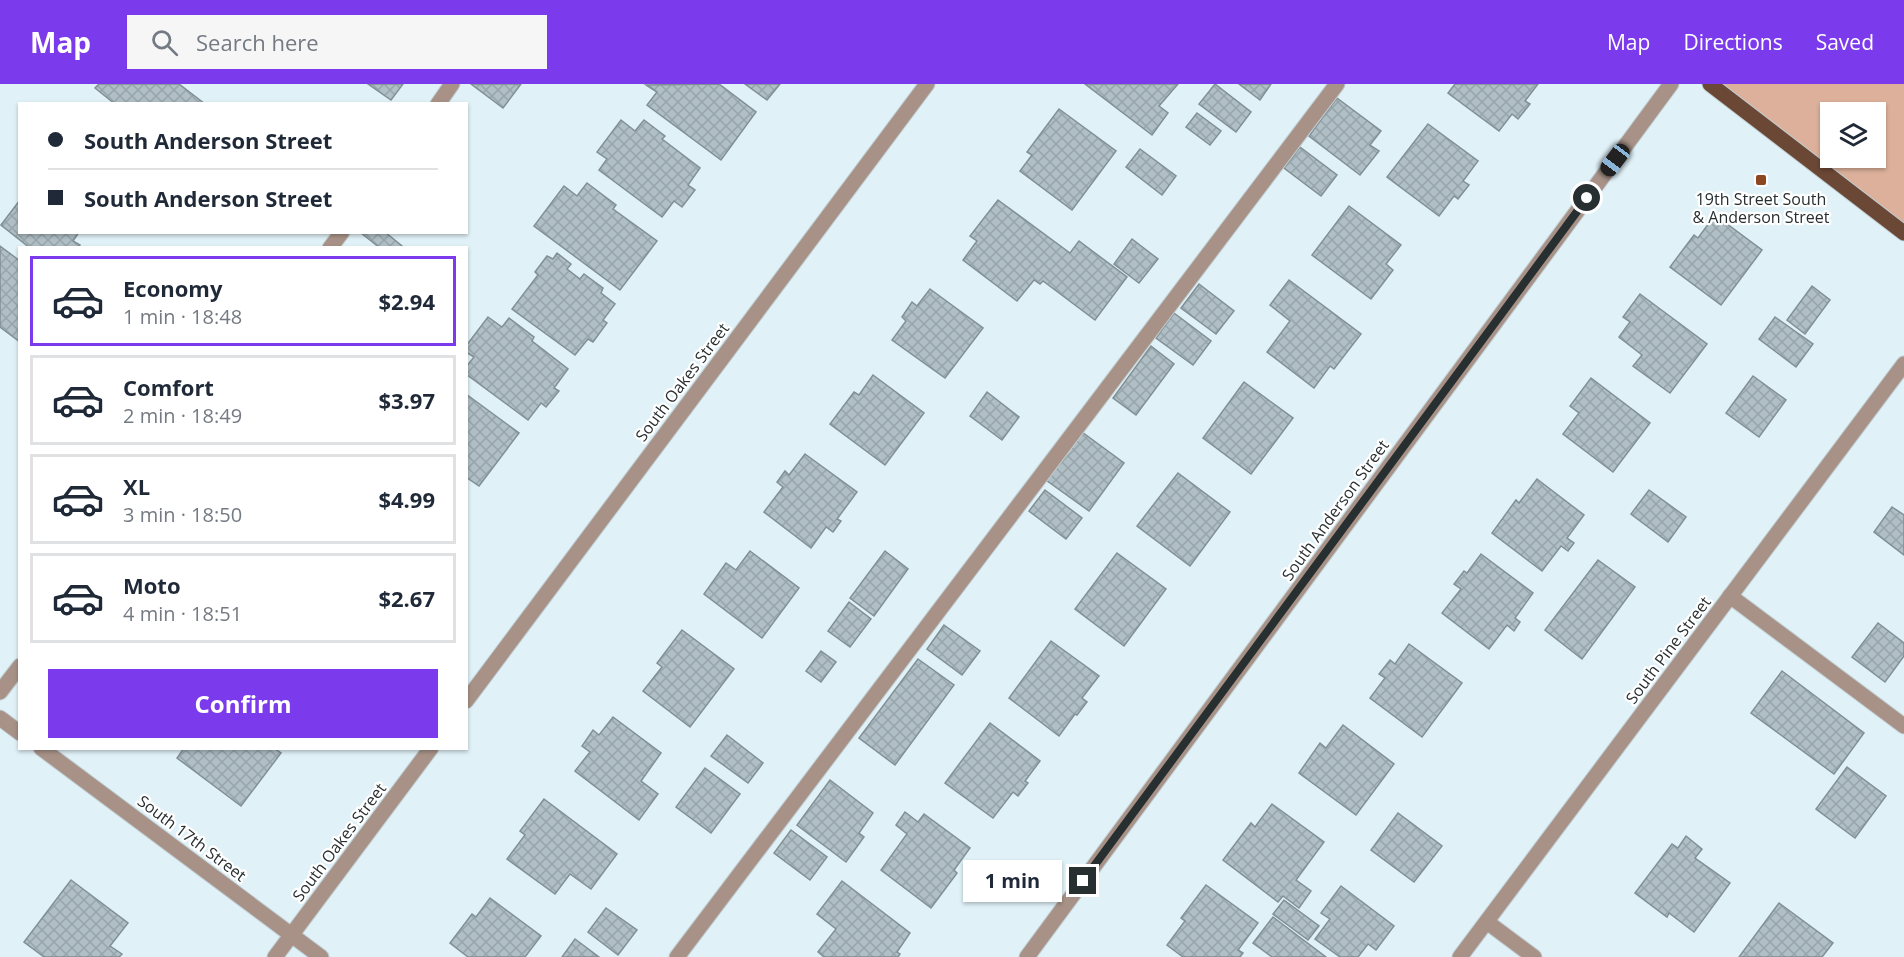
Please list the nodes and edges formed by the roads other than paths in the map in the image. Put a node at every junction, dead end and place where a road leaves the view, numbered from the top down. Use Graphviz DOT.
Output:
graph roads {
  1 [pos="452,84"];
  2 [pos="927,84"];
  3 [pos="1337,84"];
  4 [pos="1671,84"];
  5 [pos="1710,84"];
  6 [pos="439,102"];
  7 [pos="1904,233"];
  8 [pos="1904,364"];
  9 [pos="1731,596"];
  10 [pos="18,669"];
  11 [pos="0,692"];
  12 [pos="468,698"];
  13 [pos="0,718"];
  14 [pos="1904,726"];
  15 [pos="18,732"];
  16 [pos="44,750"];
  17 [pos="430,750"];
  18 [pos="1487,922"];
  19 [pos="292,935"];
  20 [pos="275,957"];
  21 [pos="321,957"];
  22 [pos="677,957"];
  23 [pos="1027,957"];
  24 [pos="1460,957"];
  25 [pos="1534,957"];
  1 -- 6 [label="street"];
  2 -- 12 [label="street, South Oakes Street"];
  3 -- 22 [label="street"];
  4 -- 23 [label="street, South Anderson Street"];
  5 -- 7 [label="main road"];
  8 -- 9 [label="street, South Pine Street"];
  9 -- 14 [label="street"];
  9 -- 18 [label="street, South Pine Street"];
  10 -- 11 [label="street"];
  13 -- 15 [label="street"];
  16 -- 19 [label="street, South 17th Street"];
  17 -- 19 [label="street, South Oakes Street"];
  18 -- 24 [label="street, South Pine Street"];
  18 -- 25 [label="street"];
  19 -- 20 [label="street, South Oakes Street"];
  19 -- 21 [label="street, South 17th Street"];
}
